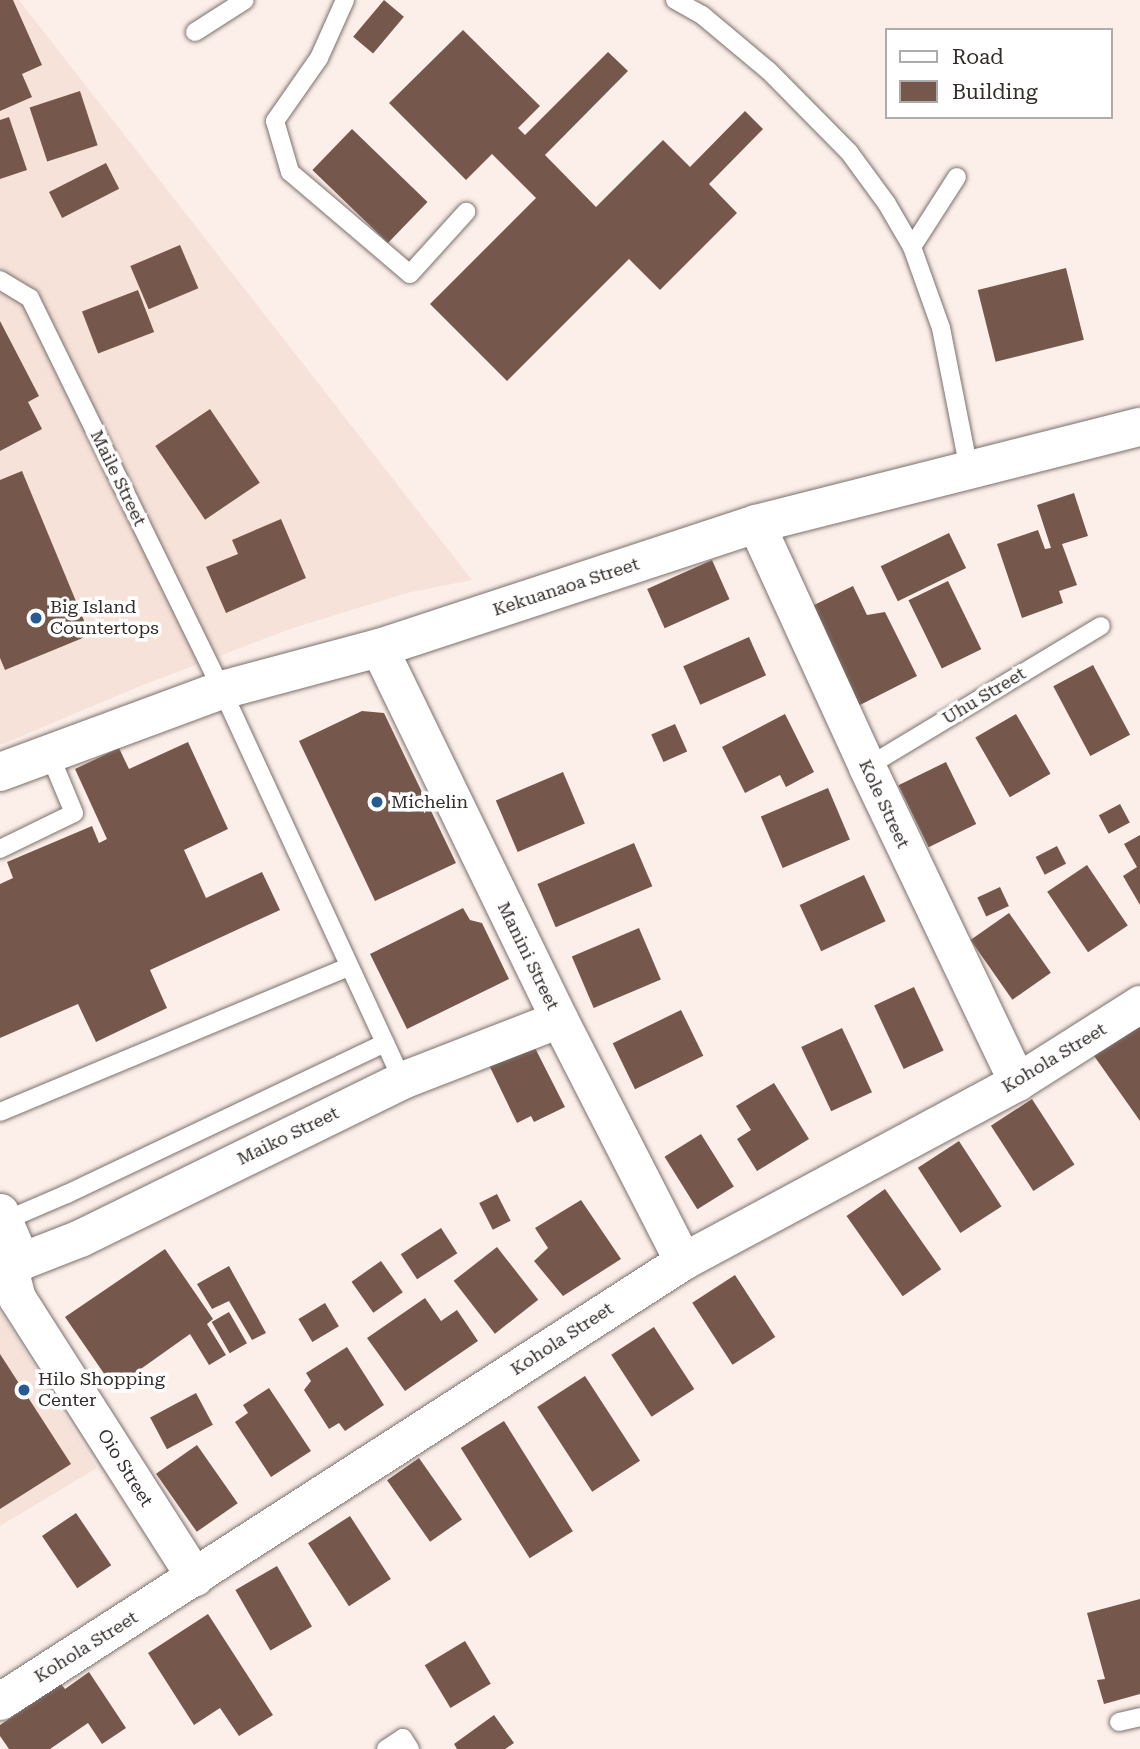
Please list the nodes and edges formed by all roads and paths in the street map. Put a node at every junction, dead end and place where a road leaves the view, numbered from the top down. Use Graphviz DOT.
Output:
graph roads {
  1 [pos="245,0"];
  2 [pos="345,0"];
  3 [pos="675,0"];
  4 [pos="707,7"];
  5 [pos="195,32"];
  6 [pos="957,177"];
  7 [pos="466,212"];
  8 [pos="912,247"];
  9 [pos="0,280"];
  10 [pos="1140,427"];
  11 [pos="970,470"];
  12 [pos="756,524"];
  13 [pos="1101,626"];
  14 [pos="379,648"];
  15 [pos="222,690"];
  16 [pos="49,753"];
  17 [pos="867,767"];
  18 [pos="0,772"];
  19 [pos="0,849"];
  20 [pos="348,967"];
  21 [pos="1140,1004"];
  22 [pos="559,1019"];
  23 [pos="385,1043"];
  24 [pos="402,1080"];
  25 [pos="1017,1082"];
  26 [pos="0,1112"];
  27 [pos="2,1216"];
  28 [pos="21,1261"];
  29 [pos="683,1261"];
  30 [pos="195,1577"];
  31 [pos="0,1701"];
  32 [pos="1140,1717"];
  33 [pos="1119,1723"];
  34 [pos="386,1749"];
  35 [pos="410,1749"];
  1 -- 5 [label="lane"];
  2 -- 7 [label="lane"];
  3 -- 4 [label="lane"];
  4 -- 8 [label="lane"];
  6 -- 8 [label="lane"];
  8 -- 11 [label="lane"];
  9 -- 15 [label="lane, Maile Street"];
  10 -- 11 [label="street, Kekuanaoa Street"];
  11 -- 12 [label="street, Kekuanaoa Street"];
  12 -- 14 [label="street, Kekuanaoa Street"];
  12 -- 17 [label="street, Kole Street"];
  13 -- 17 [label="lane, Uhu Street"];
  14 -- 15 [label="street, Kekuanaoa Street"];
  14 -- 22 [label="street, Manini Street"];
  15 -- 16 [label="street, Kekuanaoa Street"];
  15 -- 20 [label="lane, Maile Street"];
  16 -- 18 [label="street, Kekuanaoa Street"];
  16 -- 19 [label="lane"];
  17 -- 25 [label="street, Kole Street"];
  20 -- 23 [label="lane, Maile Street"];
  20 -- 26 [label="lane"];
  21 -- 25 [label="street, Kohola Street"];
  22 -- 24 [label="street, Maiko Street"];
  22 -- 29 [label="street, Manini Street"];
  23 -- 24 [label="lane, Maile Street"];
  23 -- 27 [label="lane"];
  24 -- 28 [label="street, Maiko Street"];
  25 -- 29 [label="street, Kohola Street"];
  27 -- 28 [label="street"];
  28 -- 30 [label="street, Oio Street"];
  29 -- 30 [label="street, Kohola Street"];
  30 -- 31 [label="street, Kohola Street"];
  32 -- 33 [label="lane"];
  34 -- 35 [label="lane"];
}
